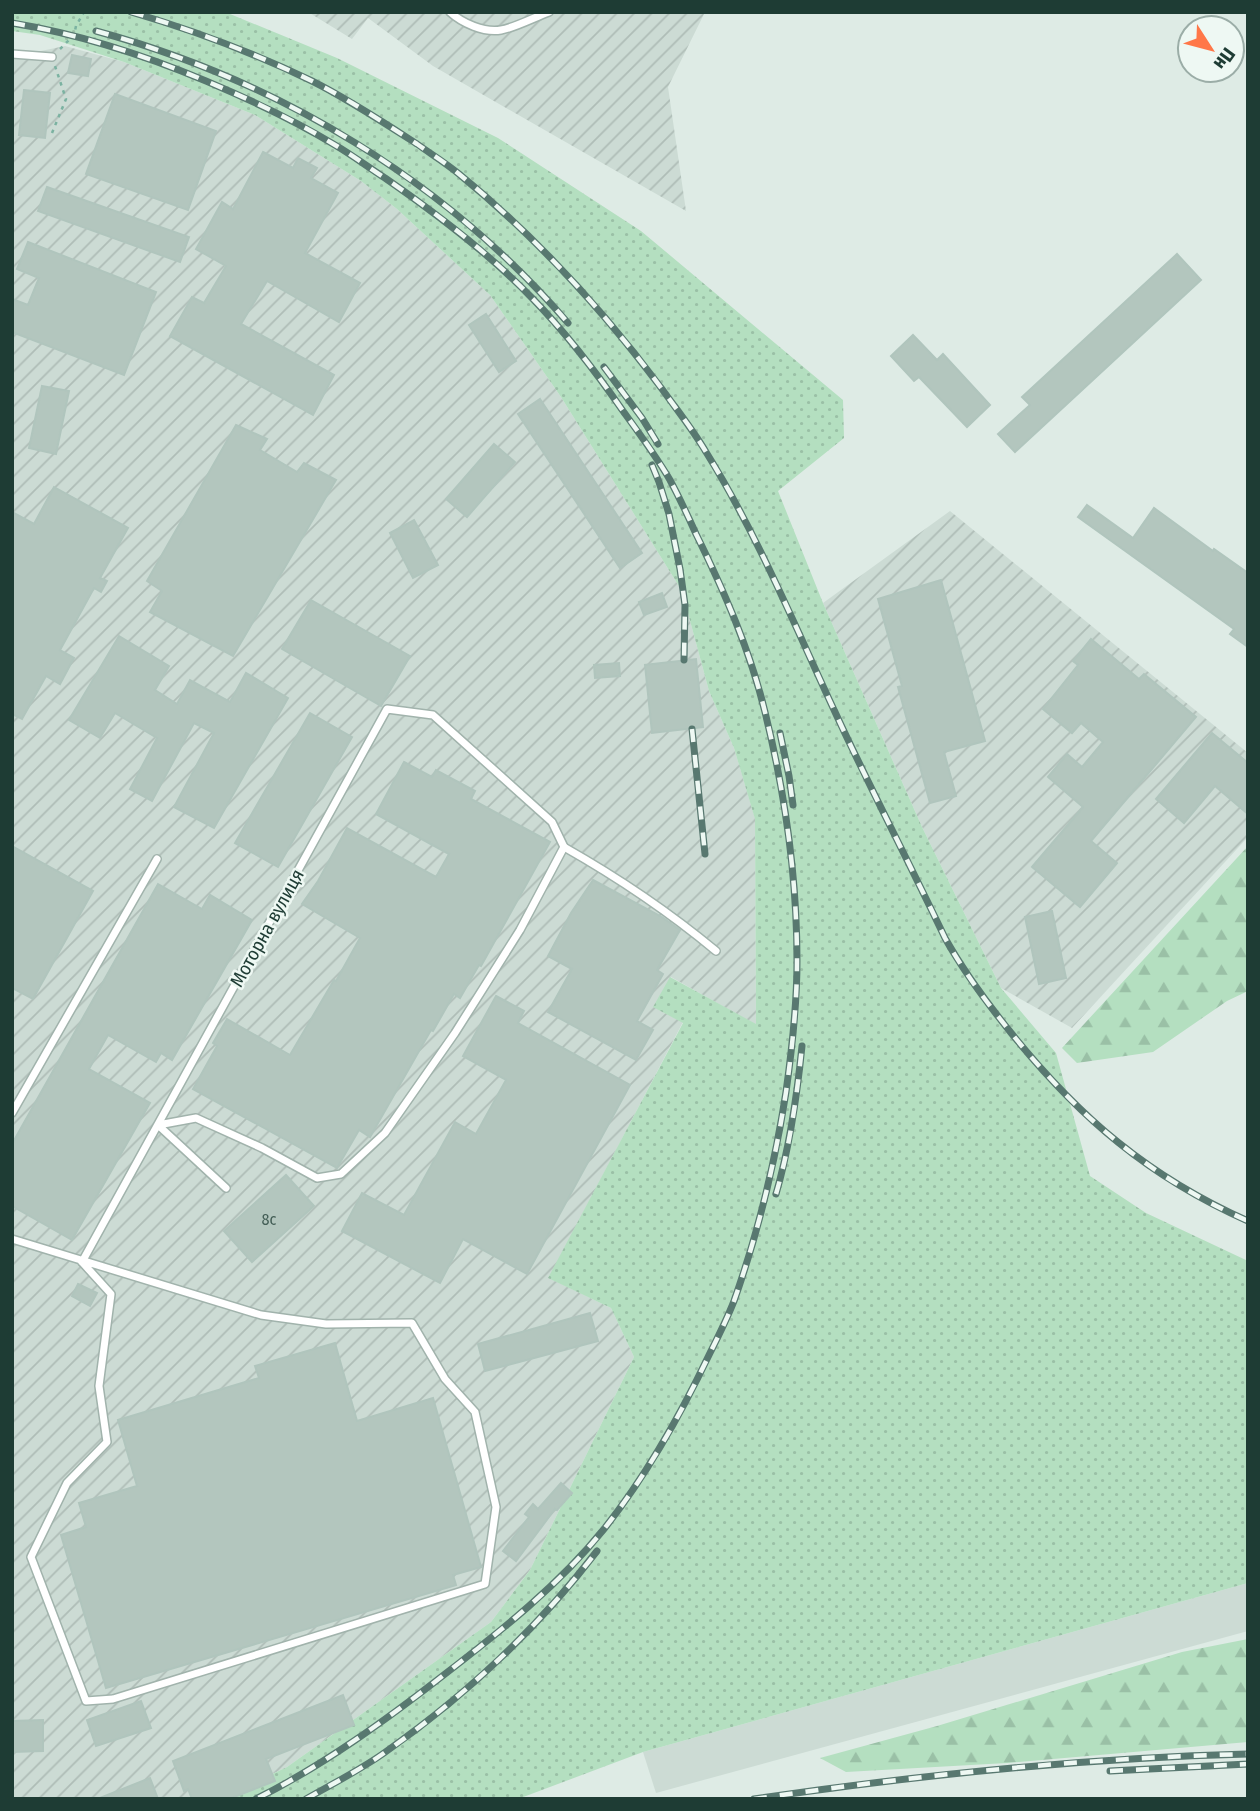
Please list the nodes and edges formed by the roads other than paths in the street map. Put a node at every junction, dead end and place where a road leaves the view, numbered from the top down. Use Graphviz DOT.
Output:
graph roads {
  1 [pos="450,12"];
  2 [pos="549,12"];
  3 [pos="12,54"];
  4 [pos="52,57"];
  5 [pos="564,847"];
  6 [pos="157,859"];
  7 [pos="716,951"];
  8 [pos="12,1113"];
  9 [pos="158,1125"];
  10 [pos="226,1188"];
  11 [pos="12,1239"];
  12 [pos="82,1262"];
  1 -- 2 [label="lane"];
  3 -- 4 [label="lane"];
  5 -- 7 [label="lane"];
  5 -- 9 [label="lane"];
  5 -- 9 [label="lane, Моторна вулиця"];
  6 -- 8 [label="lane"];
  9 -- 10 [label="lane"];
  9 -- 12 [label="lane, Моторна вулиця"];
  11 -- 12 [label="lane"];
  12 -- 12 [label="lane"];
}
